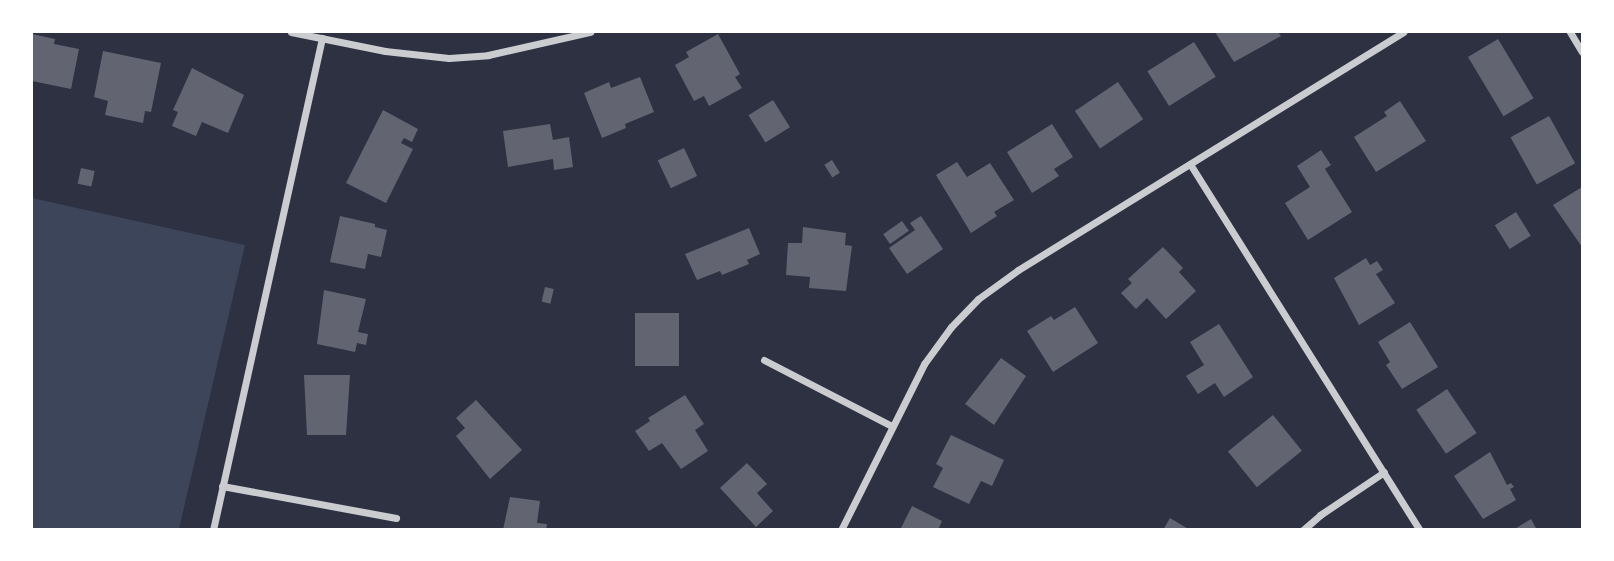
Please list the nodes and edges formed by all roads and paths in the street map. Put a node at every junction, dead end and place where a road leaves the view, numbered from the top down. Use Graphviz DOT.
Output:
graph roads {
  1 [pos="291,32"];
  2 [pos="590,32"];
  3 [pos="1403,32"];
  4 [pos="1570,32"];
  5 [pos="322,38"];
  6 [pos="1583,52"];
  7 [pos="1189,164"];
  8 [pos="764,360"];
  9 [pos="892,426"];
  10 [pos="1384,472"];
  11 [pos="222,486"];
  12 [pos="396,518"];
  13 [pos="213,530"];
  14 [pos="841,530"];
  15 [pos="1303,530"];
  16 [pos="1420,530"];
  1 -- 5 [label="street"];
  2 -- 5 [label="street"];
  3 -- 7 [label="street"];
  4 -- 6 [label="street"];
  5 -- 11 [label="street"];
  7 -- 9 [label="street"];
  7 -- 10 [label="street"];
  8 -- 9 [label="street"];
  9 -- 14 [label="street"];
  10 -- 15 [label="street"];
  10 -- 16 [label="street"];
  11 -- 12 [label="street"];
  11 -- 13 [label="street"];
}
